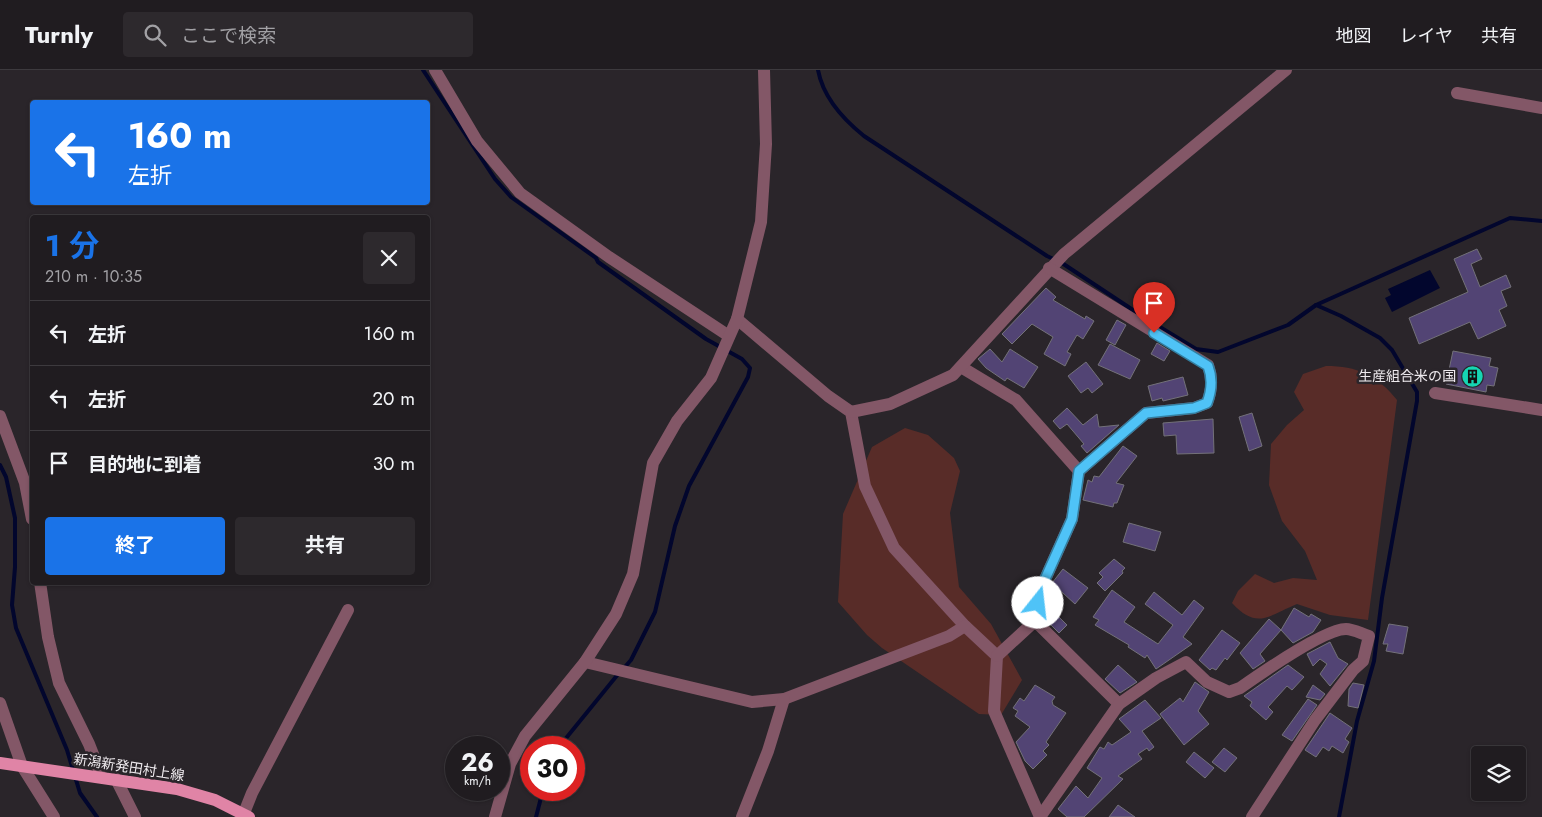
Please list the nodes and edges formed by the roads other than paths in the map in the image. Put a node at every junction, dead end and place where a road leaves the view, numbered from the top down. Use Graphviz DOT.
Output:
graph roads {
  1 [pos="435,70"];
  2 [pos="764,70"];
  3 [pos="1286,70"];
  4 [pos="1457,94"];
  5 [pos="1542,108"];
  6 [pos="1049,268"];
  7 [pos="737,319"];
  8 [pos="729,336"];
  9 [pos="961,367"];
  10 [pos="1435,393"];
  11 [pos="1542,410"];
  12 [pos="851,412"];
  13 [pos="0,416"];
  14 [pos="1079,471"];
  15 [pos="30,509"];
  16 [pos="40,585"];
  17 [pos="348,610"];
  18 [pos="1035,621"];
  19 [pos="965,626"];
  20 [pos="997,656"];
  21 [pos="585,662"];
  22 [pos="784,699"];
  23 [pos="0,704"];
  24 [pos="1119,704"];
  25 [pos="0,763"];
  26 [pos="22,766"];
  27 [pos="102,777"];
  28 [pos="116,780"];
  29 [pos="246,815"];
  30 [pos="54,817"];
  31 [pos="135,817"];
  32 [pos="495,817"];
  33 [pos="742,817"];
  34 [pos="1040,817"];
  35 [pos="1252,817"];
  1 -- 8 [label="street"];
  2 -- 7 [label="street"];
  3 -- 6 [label="street"];
  4 -- 5 [label="street"];
  6 -- 9 [label="street"];
  6 -- 14 [label="street"];
  7 -- 8 [label="street"];
  7 -- 12 [label="street"];
  8 -- 21 [label="street"];
  9 -- 12 [label="street"];
  9 -- 14 [label="street"];
  10 -- 11 [label="street"];
  12 -- 19 [label="street"];
  13 -- 15 [label="street"];
  14 -- 18 [label="street"];
  16 -- 27 [label="street"];
  17 -- 29 [label="street"];
  18 -- 20 [label="street"];
  18 -- 24 [label="street"];
  19 -- 20 [label="street"];
  19 -- 22 [label="street"];
  20 -- 34 [label="street"];
  21 -- 22 [label="street"];
  21 -- 32 [label="street"];
  22 -- 33 [label="street"];
  23 -- 26 [label="street"];
  24 -- 34 [label="street"];
  24 -- 35 [label="street"];
  25 -- 26 [label="main road, 新潟新発田村上線"];
  26 -- 27 [label="main road, 新潟新発田村上線"];
  26 -- 30 [label="street"];
  27 -- 28 [label="main road, 新潟新発田村上線"];
  28 -- 29 [label="main road, 新潟新発田村上線"];
  28 -- 31 [label="street"];
}
